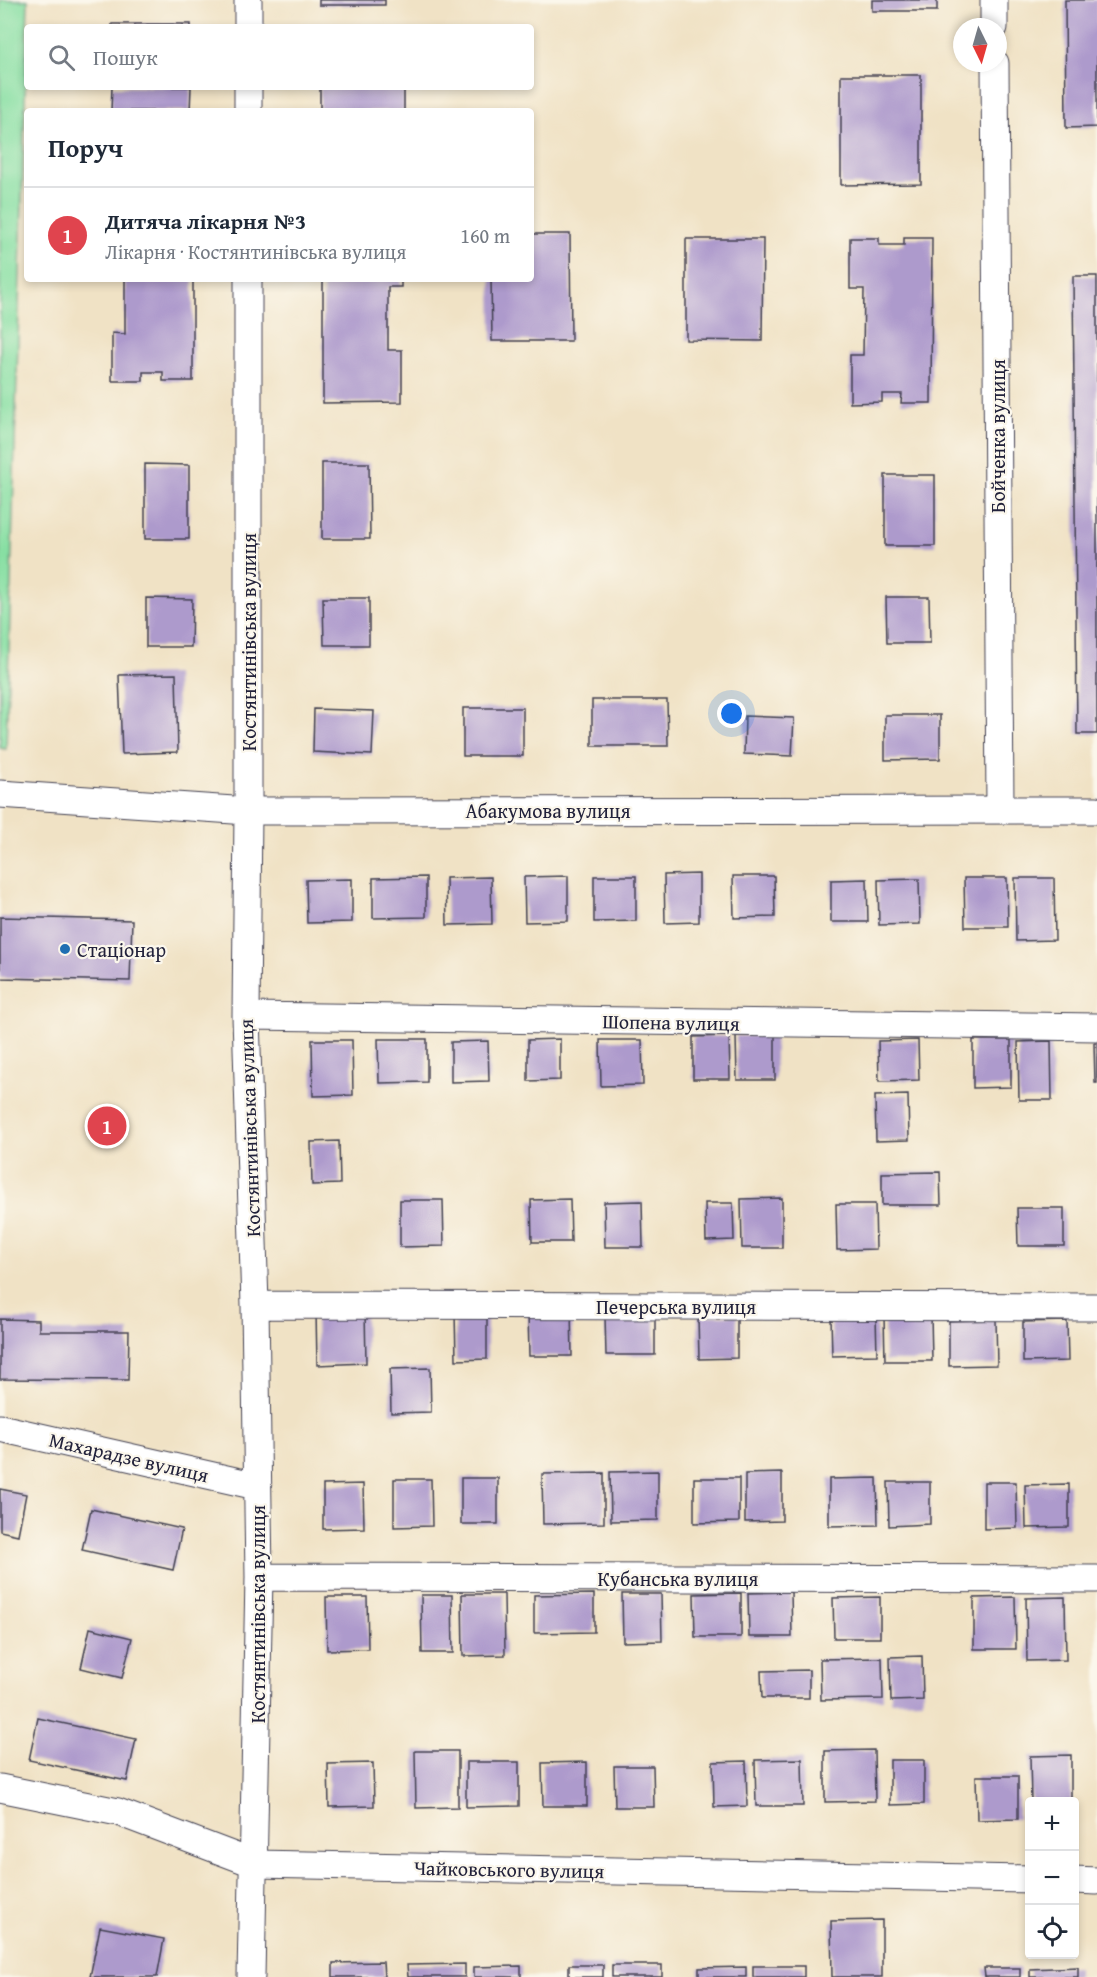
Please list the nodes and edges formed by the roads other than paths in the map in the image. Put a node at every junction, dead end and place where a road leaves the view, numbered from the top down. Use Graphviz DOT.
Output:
graph roads {
  1 [pos="248,0"];
  2 [pos="994,0"];
  3 [pos="994,18"];
  4 [pos="248,24"];
  5 [pos="995,72"];
  6 [pos="248,90"];
  7 [pos="248,108"];
  8 [pos="248,282"];
  9 [pos="0,794"];
  10 [pos="1000,809"];
  11 [pos="1097,810"];
  12 [pos="248,811"];
  13 [pos="246,1016"];
  14 [pos="1097,1027"];
  15 [pos="255,1305"];
  16 [pos="1097,1307"];
  17 [pos="0,1428"];
  18 [pos="257,1486"];
  19 [pos="259,1577"];
  20 [pos="1097,1579"];
  21 [pos="0,1788"];
  22 [pos="255,1864"];
  23 [pos="1025,1879"];
  24 [pos="1079,1880"];
  25 [pos="1097,1881"];
  26 [pos="251,1977"];
  1 -- 4 [label="street"];
  2 -- 3 [label="street"];
  5 -- 10 [label="street, Бойченка вулиця"];
  6 -- 7 [label="street"];
  8 -- 12 [label="street, Костянтинівська вулиця"];
  9 -- 12 [label="street, Абакумова вулиця"];
  10 -- 11 [label="street, Абакумова вулиця"];
  10 -- 12 [label="street, Абакумова вулиця"];
  12 -- 13 [label="street, Костянтинівська вулиця"];
  13 -- 14 [label="street, Шопена вулиця"];
  13 -- 15 [label="street, Костянтинівська вулиця"];
  15 -- 16 [label="street, Печерська вулиця"];
  15 -- 18 [label="street, Костянтинівська вулиця"];
  17 -- 18 [label="street, Махарадзе вулиця"];
  18 -- 19 [label="street, Костянтинівська вулиця"];
  19 -- 20 [label="street, Кубанська вулиця"];
  19 -- 22 [label="street, Костянтинівська вулиця"];
  21 -- 22 [label="street, Чайковського вулиця"];
  22 -- 23 [label="street, Чайковського вулиця"];
  22 -- 26 [label="street, Костянтинівська вулиця"];
  24 -- 25 [label="street"];
}
